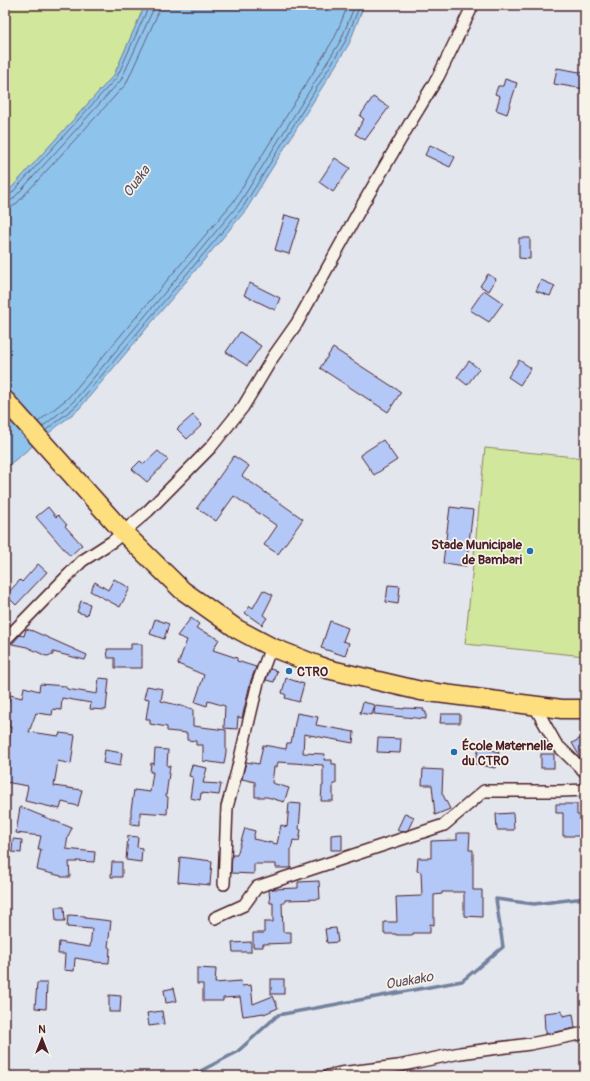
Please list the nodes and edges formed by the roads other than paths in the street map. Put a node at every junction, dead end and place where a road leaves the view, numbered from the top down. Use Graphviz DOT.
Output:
graph roads {
  1 [pos="473,5"];
  2 [pos="5,400"];
  3 [pos="123,532"];
  4 [pos="5,640"];
  5 [pos="271,647"];
  6 [pos="534,705"];
  7 [pos="585,709"];
  8 [pos="585,772"];
  9 [pos="585,790"];
  10 [pos="224,884"];
  11 [pos="215,918"];
  12 [pos="585,1033"];
  13 [pos="328,1076"];
  1 -- 3 [label="street"];
  2 -- 3 [label="main road"];
  3 -- 4 [label="street"];
  3 -- 5 [label="main road"];
  5 -- 6 [label="main road"];
  5 -- 10 [label="street"];
  6 -- 7 [label="main road"];
  6 -- 8 [label="street"];
  9 -- 11 [label="street"];
  12 -- 13 [label="street"];
}
